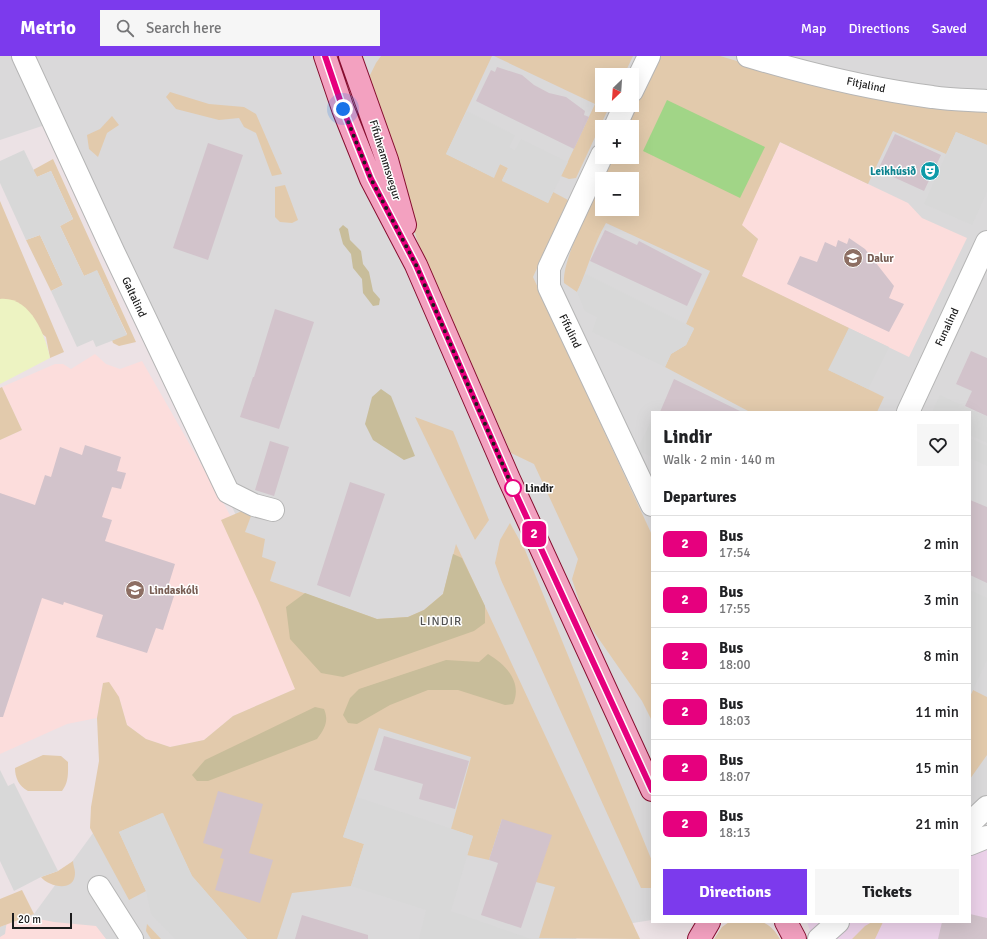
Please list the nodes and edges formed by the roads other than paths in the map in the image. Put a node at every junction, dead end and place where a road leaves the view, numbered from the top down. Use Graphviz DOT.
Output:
graph roads {
  1 [pos="23,56"];
  2 [pos="325,56"];
  3 [pos="350,56"];
  4 [pos="648,56"];
  5 [pos="748,56"];
  6 [pos="639,76"];
  7 [pos="987,101"];
  8 [pos="598,164"];
  9 [pos="987,242"];
  10 [pos="416,265"];
  11 [pos="908,411"];
  12 [pos="651,503"];
  13 [pos="273,510"];
  14 [pos="651,788"];
  15 [pos="987,808"];
  16 [pos="971,822"];
  17 [pos="987,837"];
  18 [pos="971,844"];
  19 [pos="99,887"];
  20 [pos="787,923"];
  21 [pos="837,923"];
  22 [pos="132,939"];
  23 [pos="795,939"];
  24 [pos="819,939"];
  1 -- 13 [label="street, Galtalind"];
  2 -- 10 [label="main road, Fífuhvammsvegur"];
  3 -- 10 [label="main road, Fífuhvammsvegur"];
  4 -- 6 [label="street"];
  5 -- 7 [label="street, Fitjalind"];
  8 -- 12 [label="street, Fífulind"];
  9 -- 11 [label="street, Funalind"];
  10 -- 14 [label="main road, Fífuhvammsvegur"];
  15 -- 16 [label="street"];
  17 -- 18 [label="street"];
  19 -- 22 [label="street"];
  20 -- 23 [label="main road"];
  21 -- 24 [label="street"];
}
